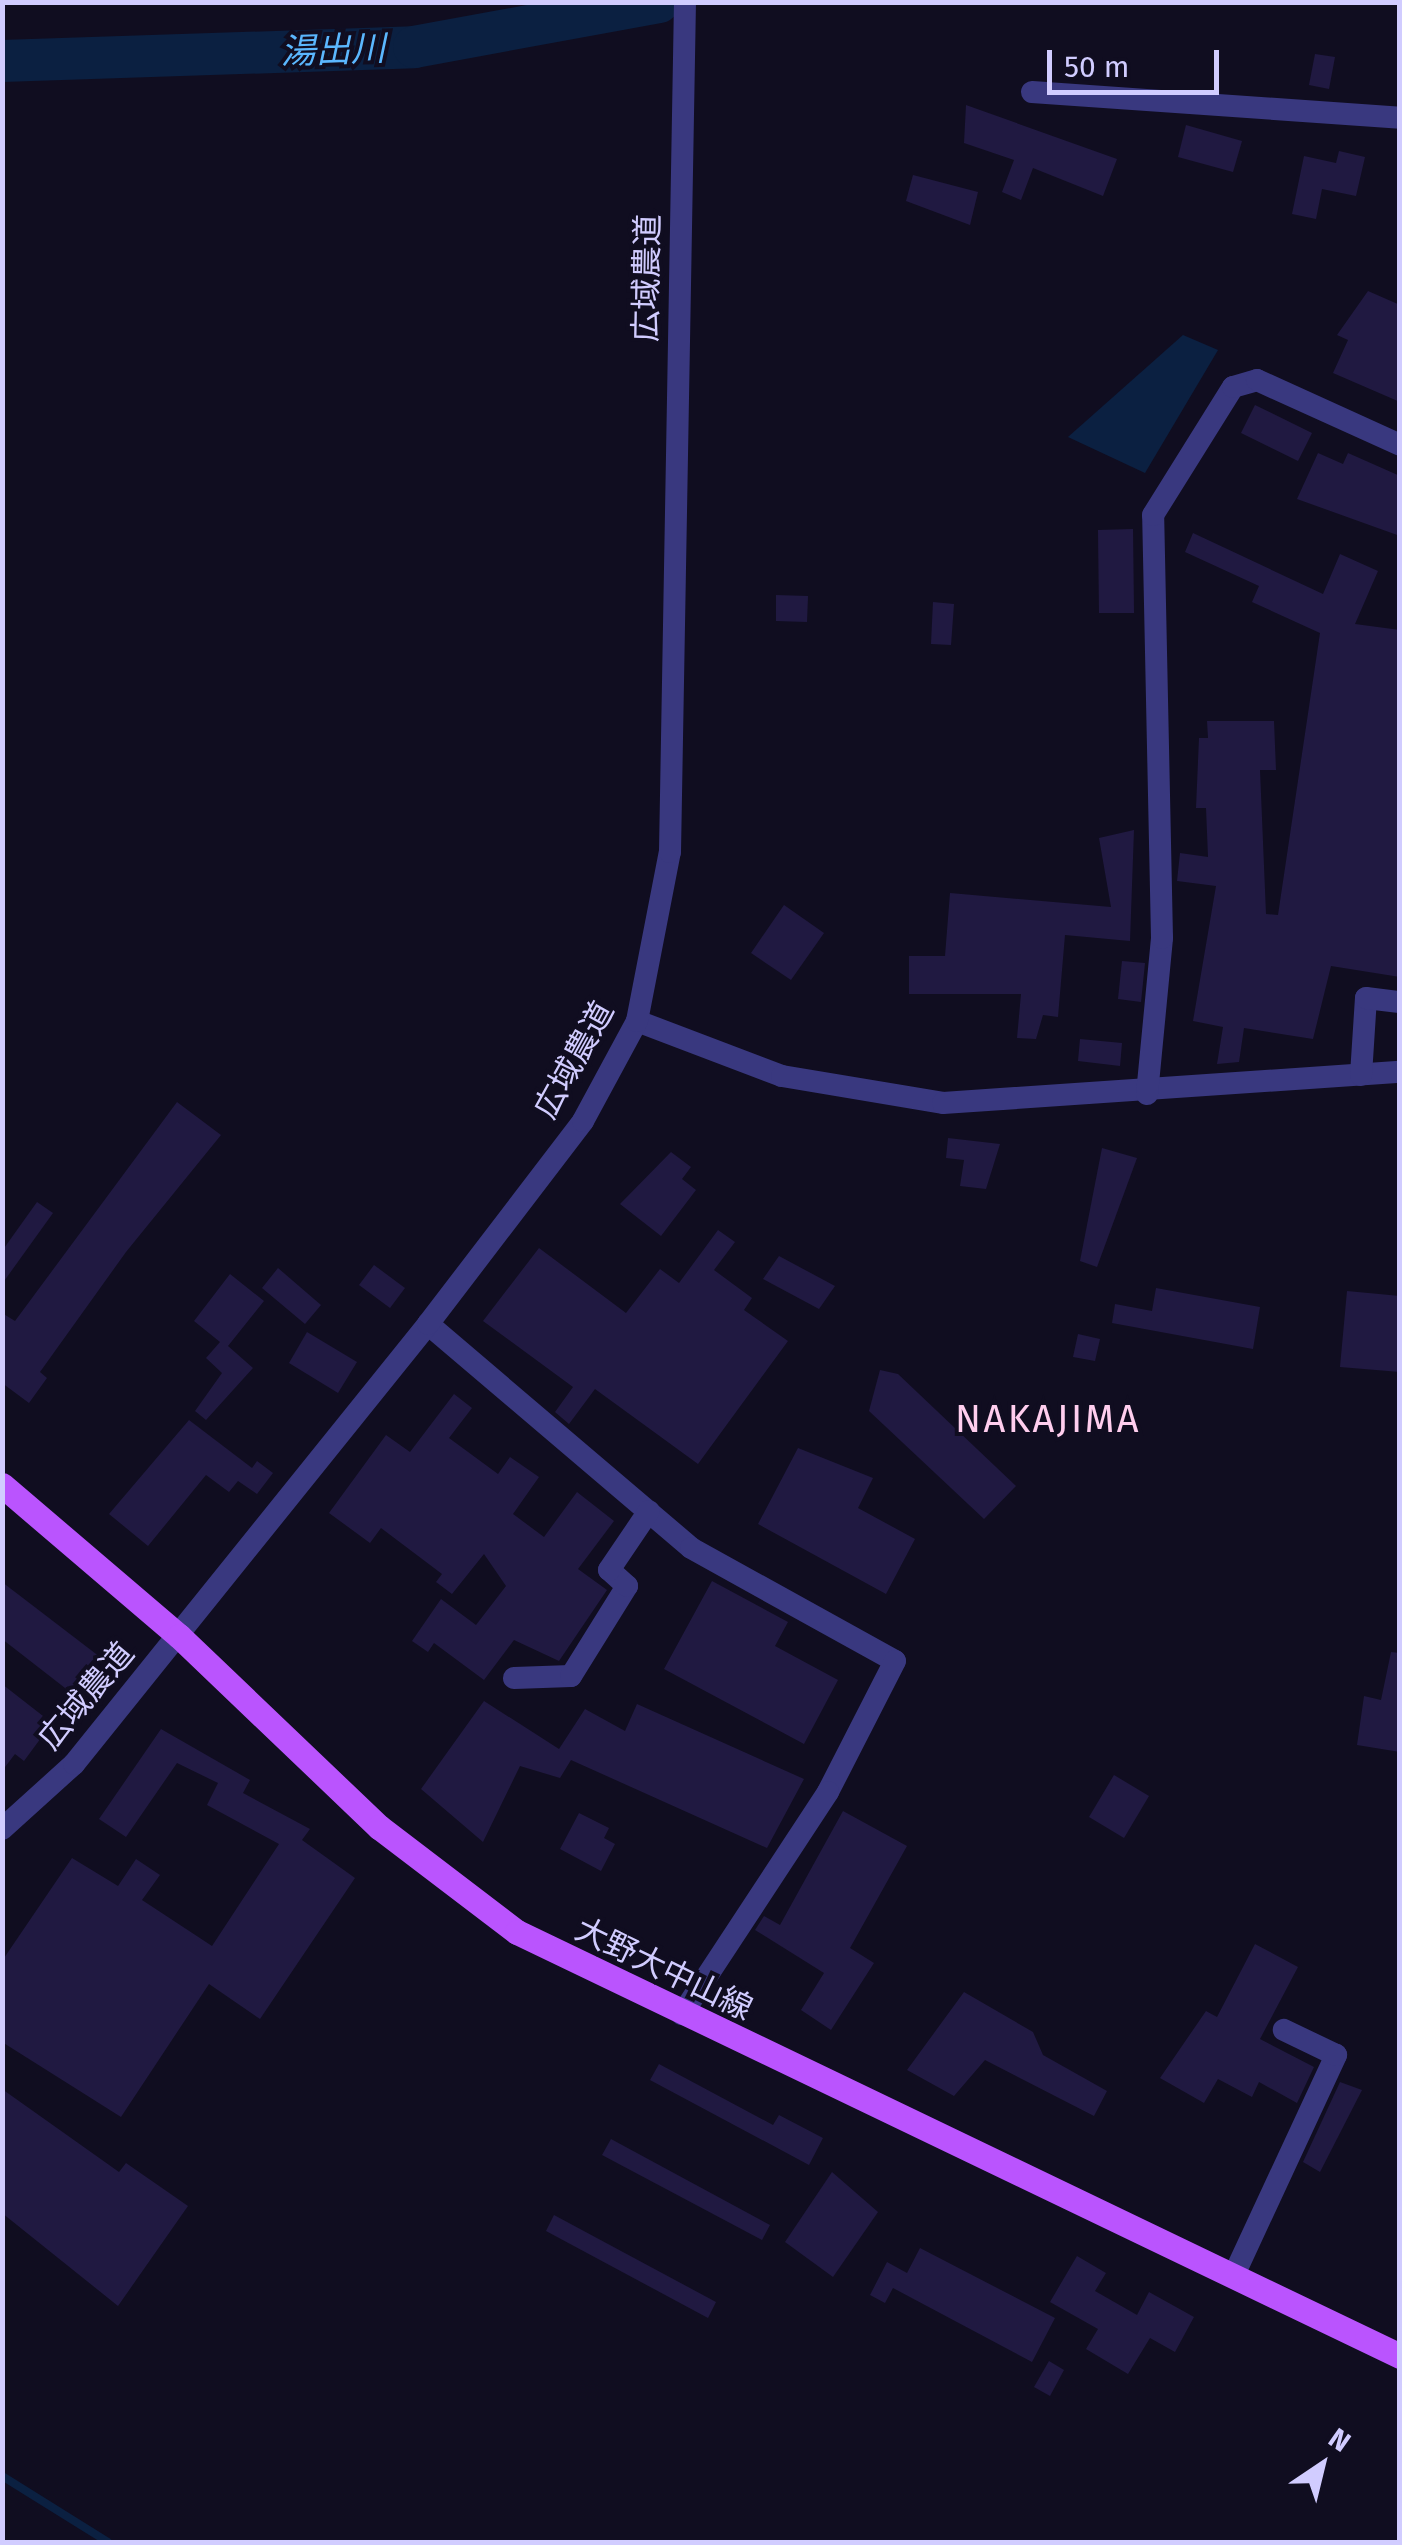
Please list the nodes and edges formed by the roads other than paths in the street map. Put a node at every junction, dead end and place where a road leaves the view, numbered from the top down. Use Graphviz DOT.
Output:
graph roads {
  1 [pos="685,6"];
  2 [pos="1032,92"];
  3 [pos="1400,118"];
  4 [pos="1400,445"];
  5 [pos="1400,1002"];
  6 [pos="636,1021"];
  7 [pos="1400,1072"];
  8 [pos="1361,1076"];
  9 [pos="1146,1094"];
  10 [pos="428,1324"];
  11 [pos="2,1485"];
  12 [pos="649,1512"];
  13 [pos="179,1636"];
  14 [pos="514,1678"];
  15 [pos="2,1830"];
  16 [pos="682,2014"];
  17 [pos="1284,2030"];
  18 [pos="1233,2277"];
  19 [pos="1400,2356"];
  1 -- 6 [label="street, 広域農道"];
  2 -- 3 [label="street"];
  4 -- 9 [label="street"];
  5 -- 8 [label="street"];
  6 -- 9 [label="street"];
  6 -- 10 [label="street, 広域農道"];
  7 -- 8 [label="street"];
  8 -- 9 [label="street"];
  10 -- 12 [label="street"];
  10 -- 13 [label="street, 広域農道"];
  11 -- 13 [label="main road, 大野大中山線"];
  12 -- 14 [label="street"];
  12 -- 16 [label="street"];
  13 -- 15 [label="street, 広域農道"];
  13 -- 16 [label="main road, 大野大中山線"];
  16 -- 18 [label="main road, 大野大中山線"];
  17 -- 18 [label="street"];
  18 -- 19 [label="main road, 大野大中山線"];
}
